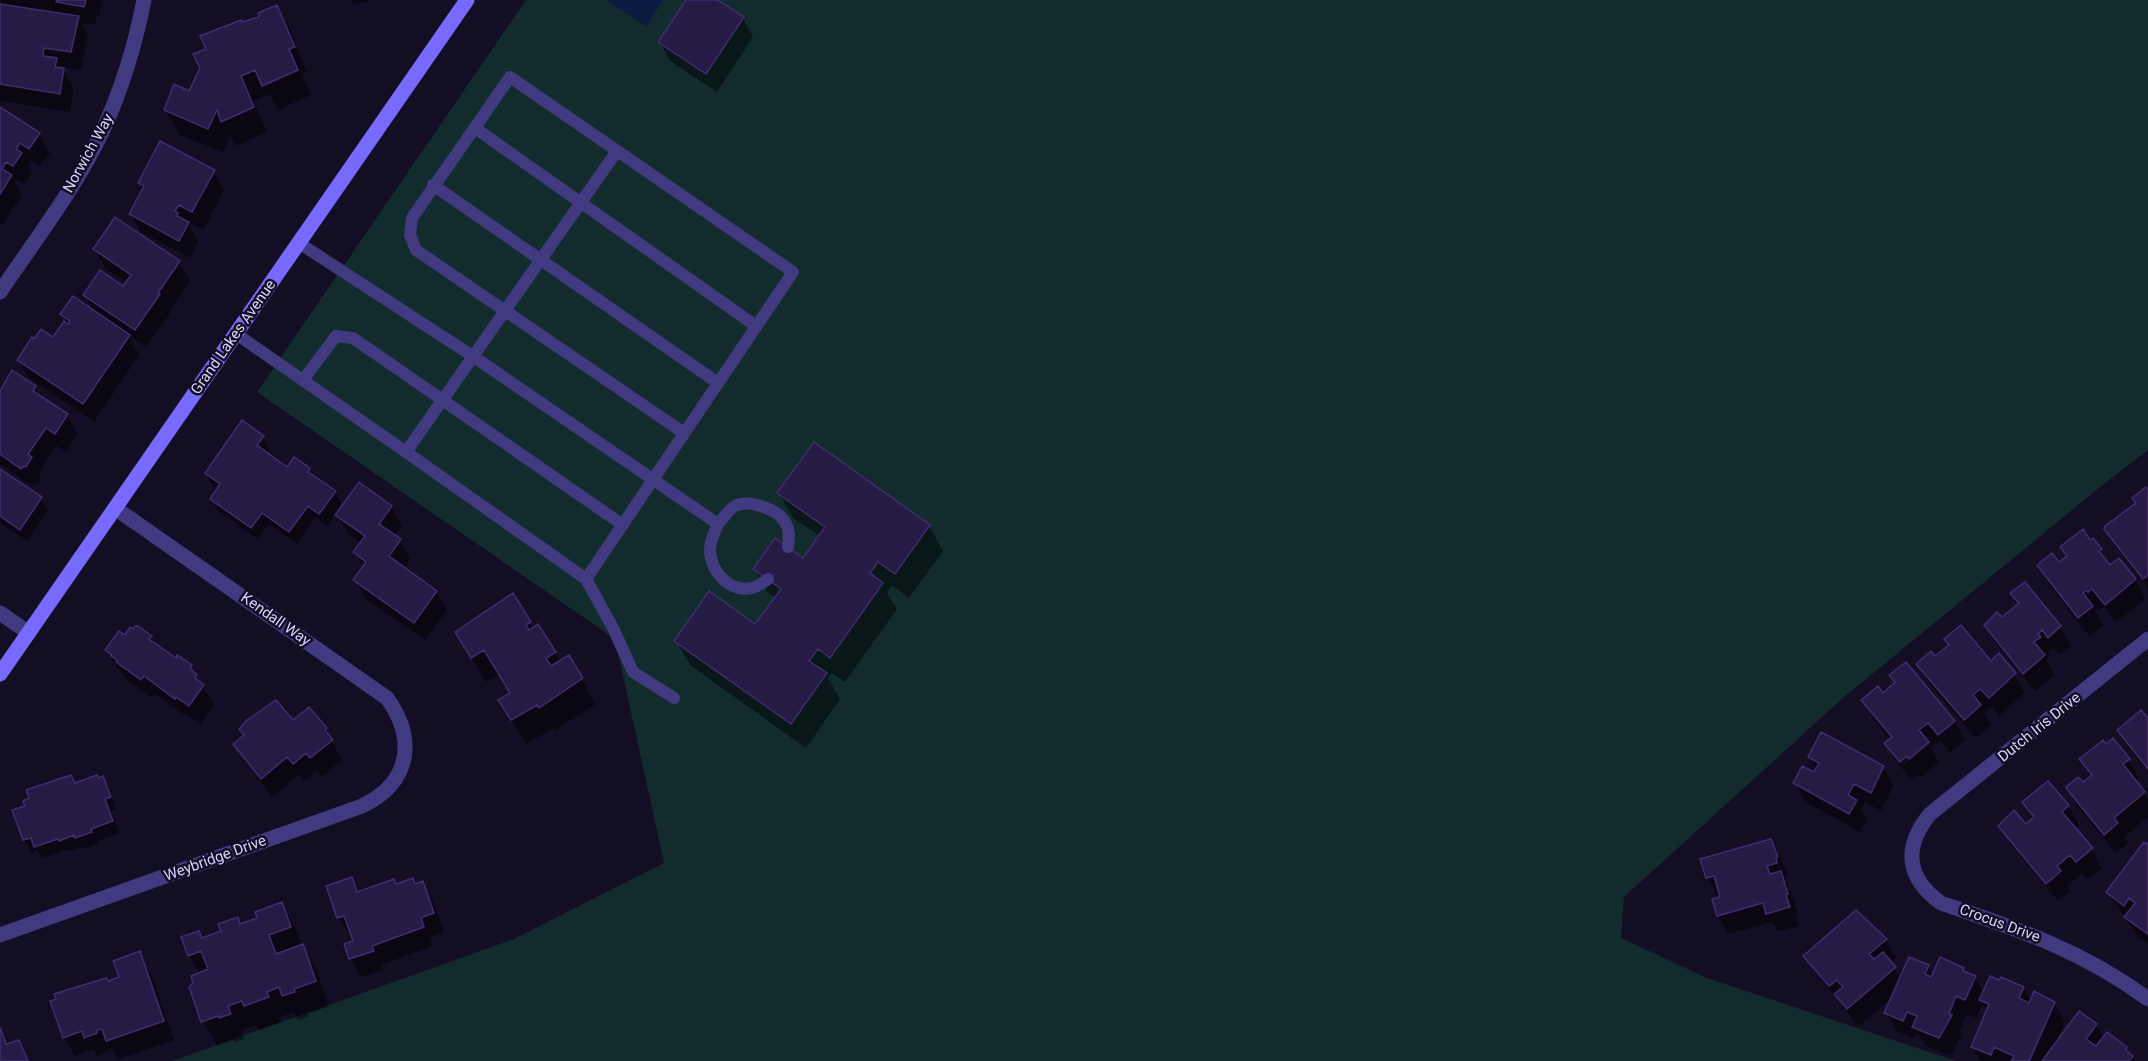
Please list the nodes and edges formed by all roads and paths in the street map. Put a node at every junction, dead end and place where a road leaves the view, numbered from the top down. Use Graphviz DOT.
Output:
graph roads {
  1 [pos="144,0"];
  2 [pos="467,0"];
  3 [pos="475,128"];
  4 [pos="617,151"];
  5 [pos="433,186"];
  6 [pos="581,202"];
  7 [pos="299,243"];
  8 [pos="540,260"];
  9 [pos="0,291"];
  10 [pos="505,310"];
  11 [pos="756,326"];
  12 [pos="235,333"];
  13 [pos="474,357"];
  14 [pos="303,380"];
  15 [pos="718,383"];
  16 [pos="444,400"];
  17 [pos="684,433"];
  18 [pos="406,453"];
  19 [pos="652,480"];
  20 [pos="115,508"];
  21 [pos="718,524"];
  22 [pos="622,525"];
  23 [pos="788,547"];
  24 [pos="586,579"];
  25 [pos="768,579"];
  26 [pos="0,613"];
  27 [pos="29,633"];
  28 [pos="2148,639"];
  29 [pos="0,674"];
  30 [pos="674,698"];
  31 [pos="405,752"];
  32 [pos="1930,814"];
  33 [pos="0,935"];
  34 [pos="2148,999"];
  1 -- 9 [label="street, Norwich Way"];
  2 -- 7 [label="street, Grand Lakes Avenue"];
  3 -- 4 [label="lane"];
  3 -- 5 [label="lane"];
  3 -- 6 [label="lane"];
  4 -- 6 [label="lane"];
  4 -- 11 [label="lane"];
  5 -- 8 [label="lane"];
  5 -- 10 [label="lane"];
  6 -- 8 [label="lane"];
  6 -- 11 [label="lane"];
  7 -- 12 [label="street, Grand Lakes Avenue"];
  7 -- 13 [label="lane"];
  8 -- 10 [label="lane"];
  8 -- 15 [label="lane"];
  10 -- 13 [label="lane"];
  10 -- 17 [label="lane"];
  11 -- 15 [label="lane"];
  12 -- 14 [label="lane"];
  12 -- 20 [label="street, Grand Lakes Avenue"];
  13 -- 16 [label="lane"];
  13 -- 19 [label="lane"];
  14 -- 16 [label="lane"];
  14 -- 18 [label="lane"];
  15 -- 17 [label="lane"];
  16 -- 18 [label="lane"];
  16 -- 22 [label="lane"];
  17 -- 19 [label="lane"];
  18 -- 24 [label="lane"];
  19 -- 21 [label="lane"];
  19 -- 22 [label="lane"];
  20 -- 27 [label="street, Grand Lakes Avenue"];
  20 -- 31 [label="street, Kendall Way"];
  21 -- 23 [label="lane"];
  21 -- 25 [label="lane"];
  22 -- 24 [label="lane"];
  24 -- 30 [label="lane"];
  26 -- 27 [label="street"];
  27 -- 29 [label="street, Grand Lakes Avenue"];
  28 -- 32 [label="street, Dutch Iris Drive"];
  31 -- 33 [label="street, Weybridge Drive"];
  32 -- 34 [label="street, Crocus Drive"];
}
